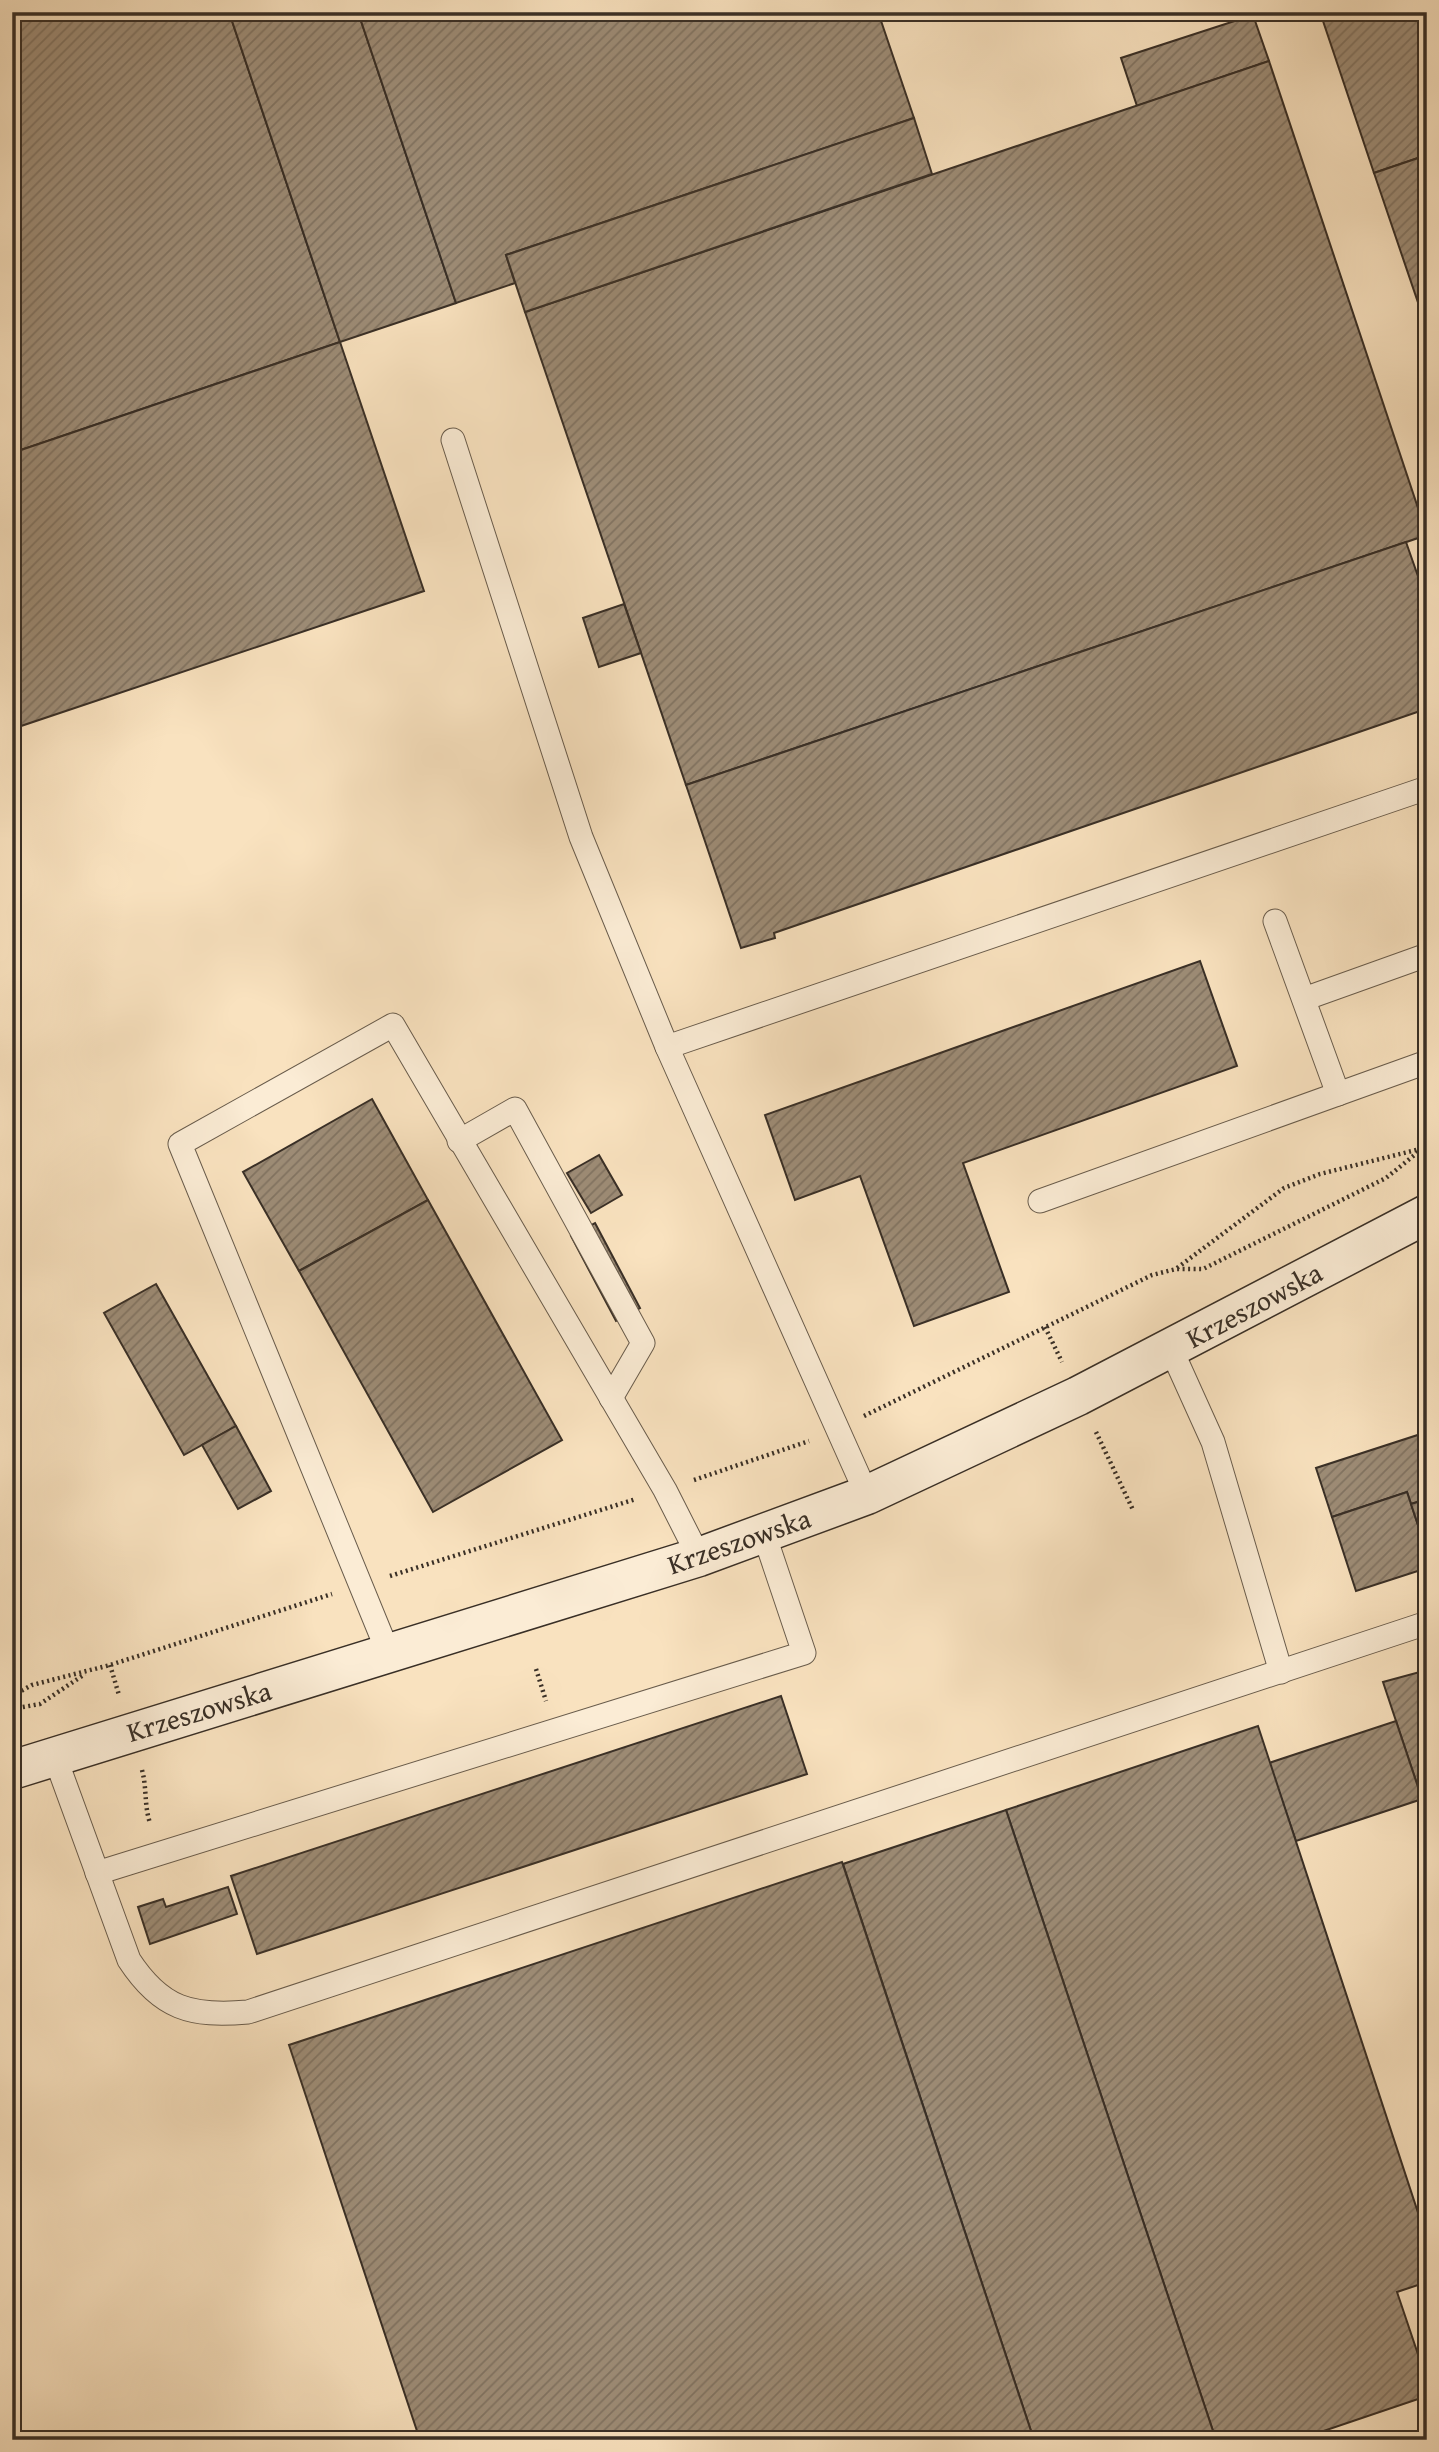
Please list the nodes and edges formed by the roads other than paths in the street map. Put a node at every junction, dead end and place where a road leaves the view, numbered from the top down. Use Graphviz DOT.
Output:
graph roads {
  1 [pos="453,440"];
  2 [pos="1427,788"];
  3 [pos="1275,921"];
  4 [pos="1427,955"];
  5 [pos="1304,999"];
  6 [pos="667,1047"];
  7 [pos="1427,1062"];
  8 [pos="1338,1094"];
  9 [pos="459,1141"];
  10 [pos="1040,1201"];
  11 [pos="1427,1214"];
  12 [pos="1171,1349"];
  13 [pos="611,1398"];
  14 [pos="867,1495"];
  15 [pos="764,1534"];
  16 [pos="699,1557"];
  17 [pos="1427,1623"];
  18 [pos="388,1652"];
  19 [pos="1282,1672"];
  20 [pos="55,1756"];
  21 [pos="12,1770"];
  22 [pos="97,1873"];
  1 -- 6 [label="lane"];
  2 -- 6 [label="lane"];
  3 -- 5 [label="lane"];
  4 -- 5 [label="lane"];
  5 -- 8 [label="lane"];
  6 -- 14 [label="lane"];
  7 -- 8 [label="lane"];
  8 -- 10 [label="lane"];
  9 -- 13 [label="lane"];
  9 -- 13 [label="lane"];
  9 -- 18 [label="lane"];
  11 -- 12 [label="main road, Krzeszowska"];
  12 -- 14 [label="main road, Krzeszowska"];
  12 -- 19 [label="lane"];
  13 -- 16 [label="lane"];
  14 -- 15 [label="main road, Krzeszowska"];
  15 -- 16 [label="main road, Krzeszowska"];
  15 -- 22 [label="lane"];
  16 -- 18 [label="main road, Krzeszowska"];
  17 -- 19 [label="lane"];
  18 -- 20 [label="main road, Krzeszowska"];
  19 -- 22 [label="lane"];
  20 -- 21 [label="main road, Krzeszowska"];
  20 -- 22 [label="lane"];
}
